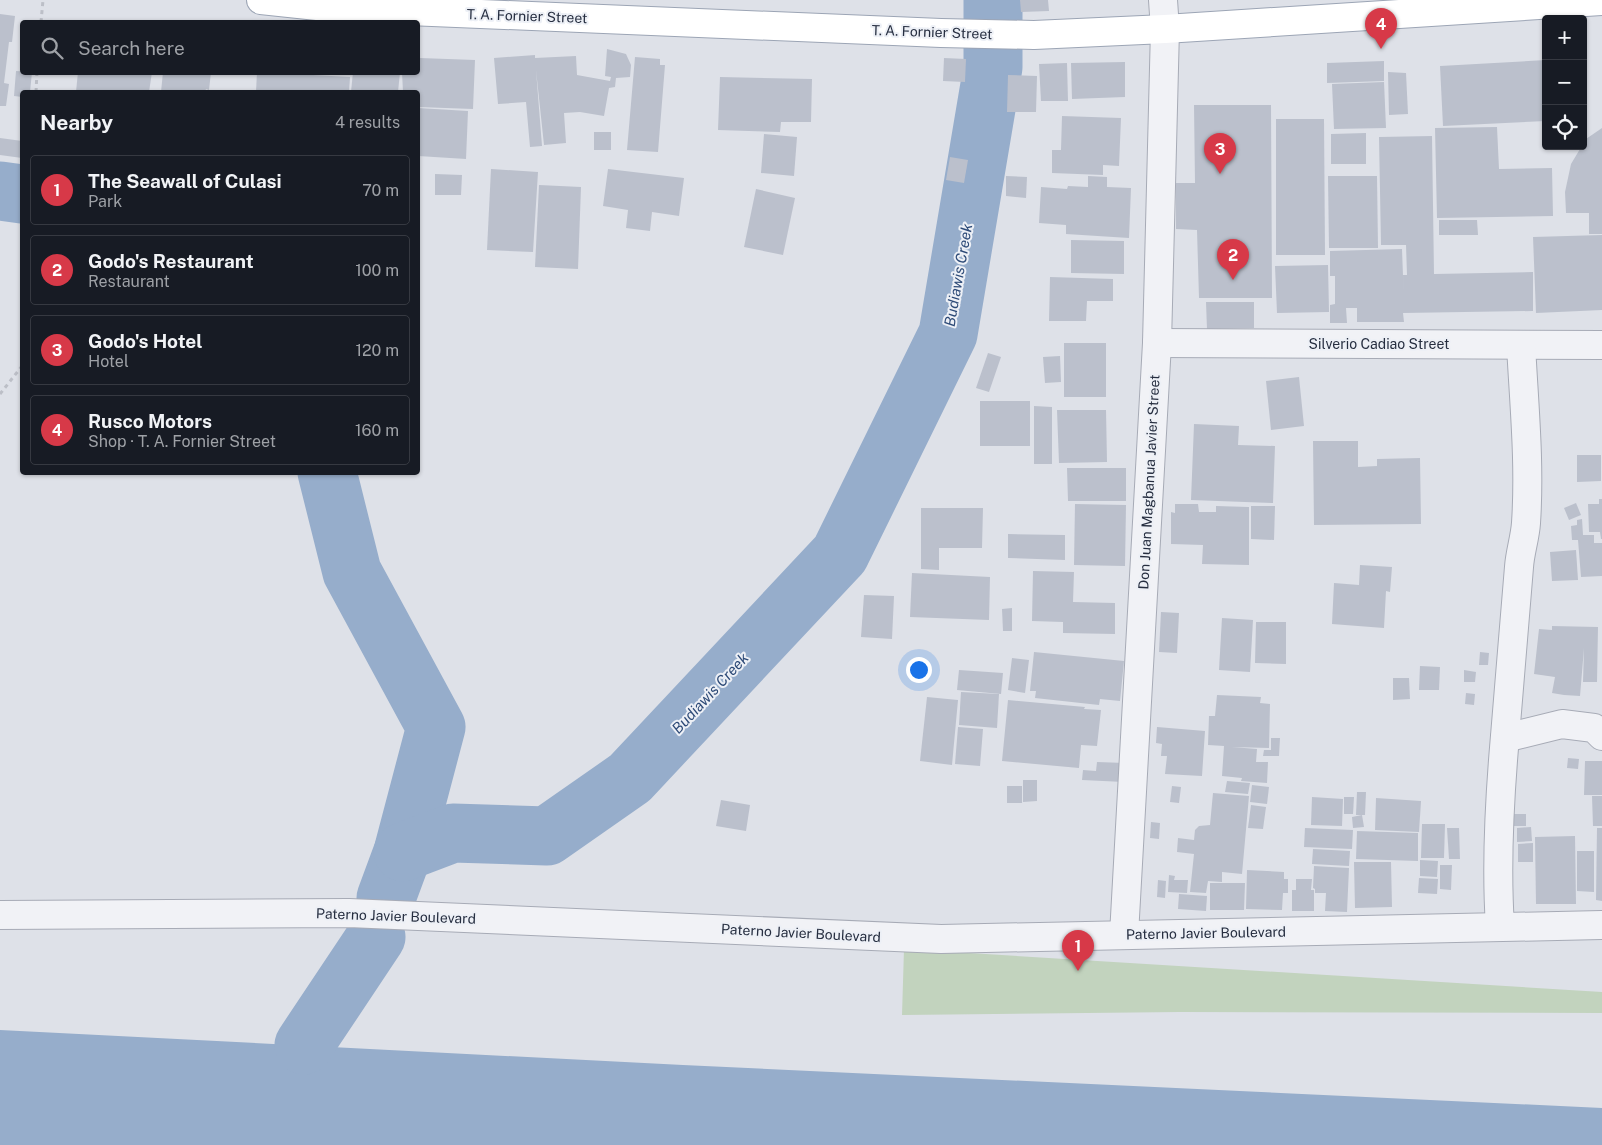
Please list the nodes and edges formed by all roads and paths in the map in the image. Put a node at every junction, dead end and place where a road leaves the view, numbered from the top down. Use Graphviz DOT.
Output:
graph roads {
  1 [pos="43,0"];
  2 [pos="261,0"];
  3 [pos="1163,0"];
  4 [pos="1602,1"];
  5 [pos="336,4"];
  6 [pos="41,20"];
  7 [pos="1165,29"];
  8 [pos="37,75"];
  9 [pos="36,90"];
  10 [pos="1157,343"];
  11 [pos="1521,345"];
  12 [pos="1602,345"];
  13 [pos="20,369"];
  14 [pos="0,394"];
  15 [pos="1602,736"];
  16 [pos="1505,738"];
  17 [pos="0,915"];
  18 [pos="1602,925"];
  19 [pos="1500,926"];
  20 [pos="1124,935"];
  1 -- 6 [label="path"];
  2 -- 5 [label="main road, T. A. Fornier Street"];
  3 -- 7 [label="street, Don Juan Magbanua Javier Street"];
  4 -- 7 [label="main road, T. A. Fornier Street"];
  5 -- 7 [label="main road, T. A. Fornier Street"];
  7 -- 10 [label="street, Don Juan Magbanua Javier Street"];
  8 -- 9 [label="path"];
  10 -- 11 [label="street, Silverio Cadiao Street"];
  10 -- 20 [label="street, Don Juan Magbanua Javier Street"];
  11 -- 12 [label="street, Silverio Cadiao Street"];
  11 -- 16 [label="street"];
  13 -- 14 [label="path"];
  15 -- 16 [label="street"];
  16 -- 19 [label="street"];
  17 -- 20 [label="street, Paterno Javier Boulevard"];
  18 -- 19 [label="street, Paterno Javier Boulevard"];
  19 -- 20 [label="street, Paterno Javier Boulevard"];
}
